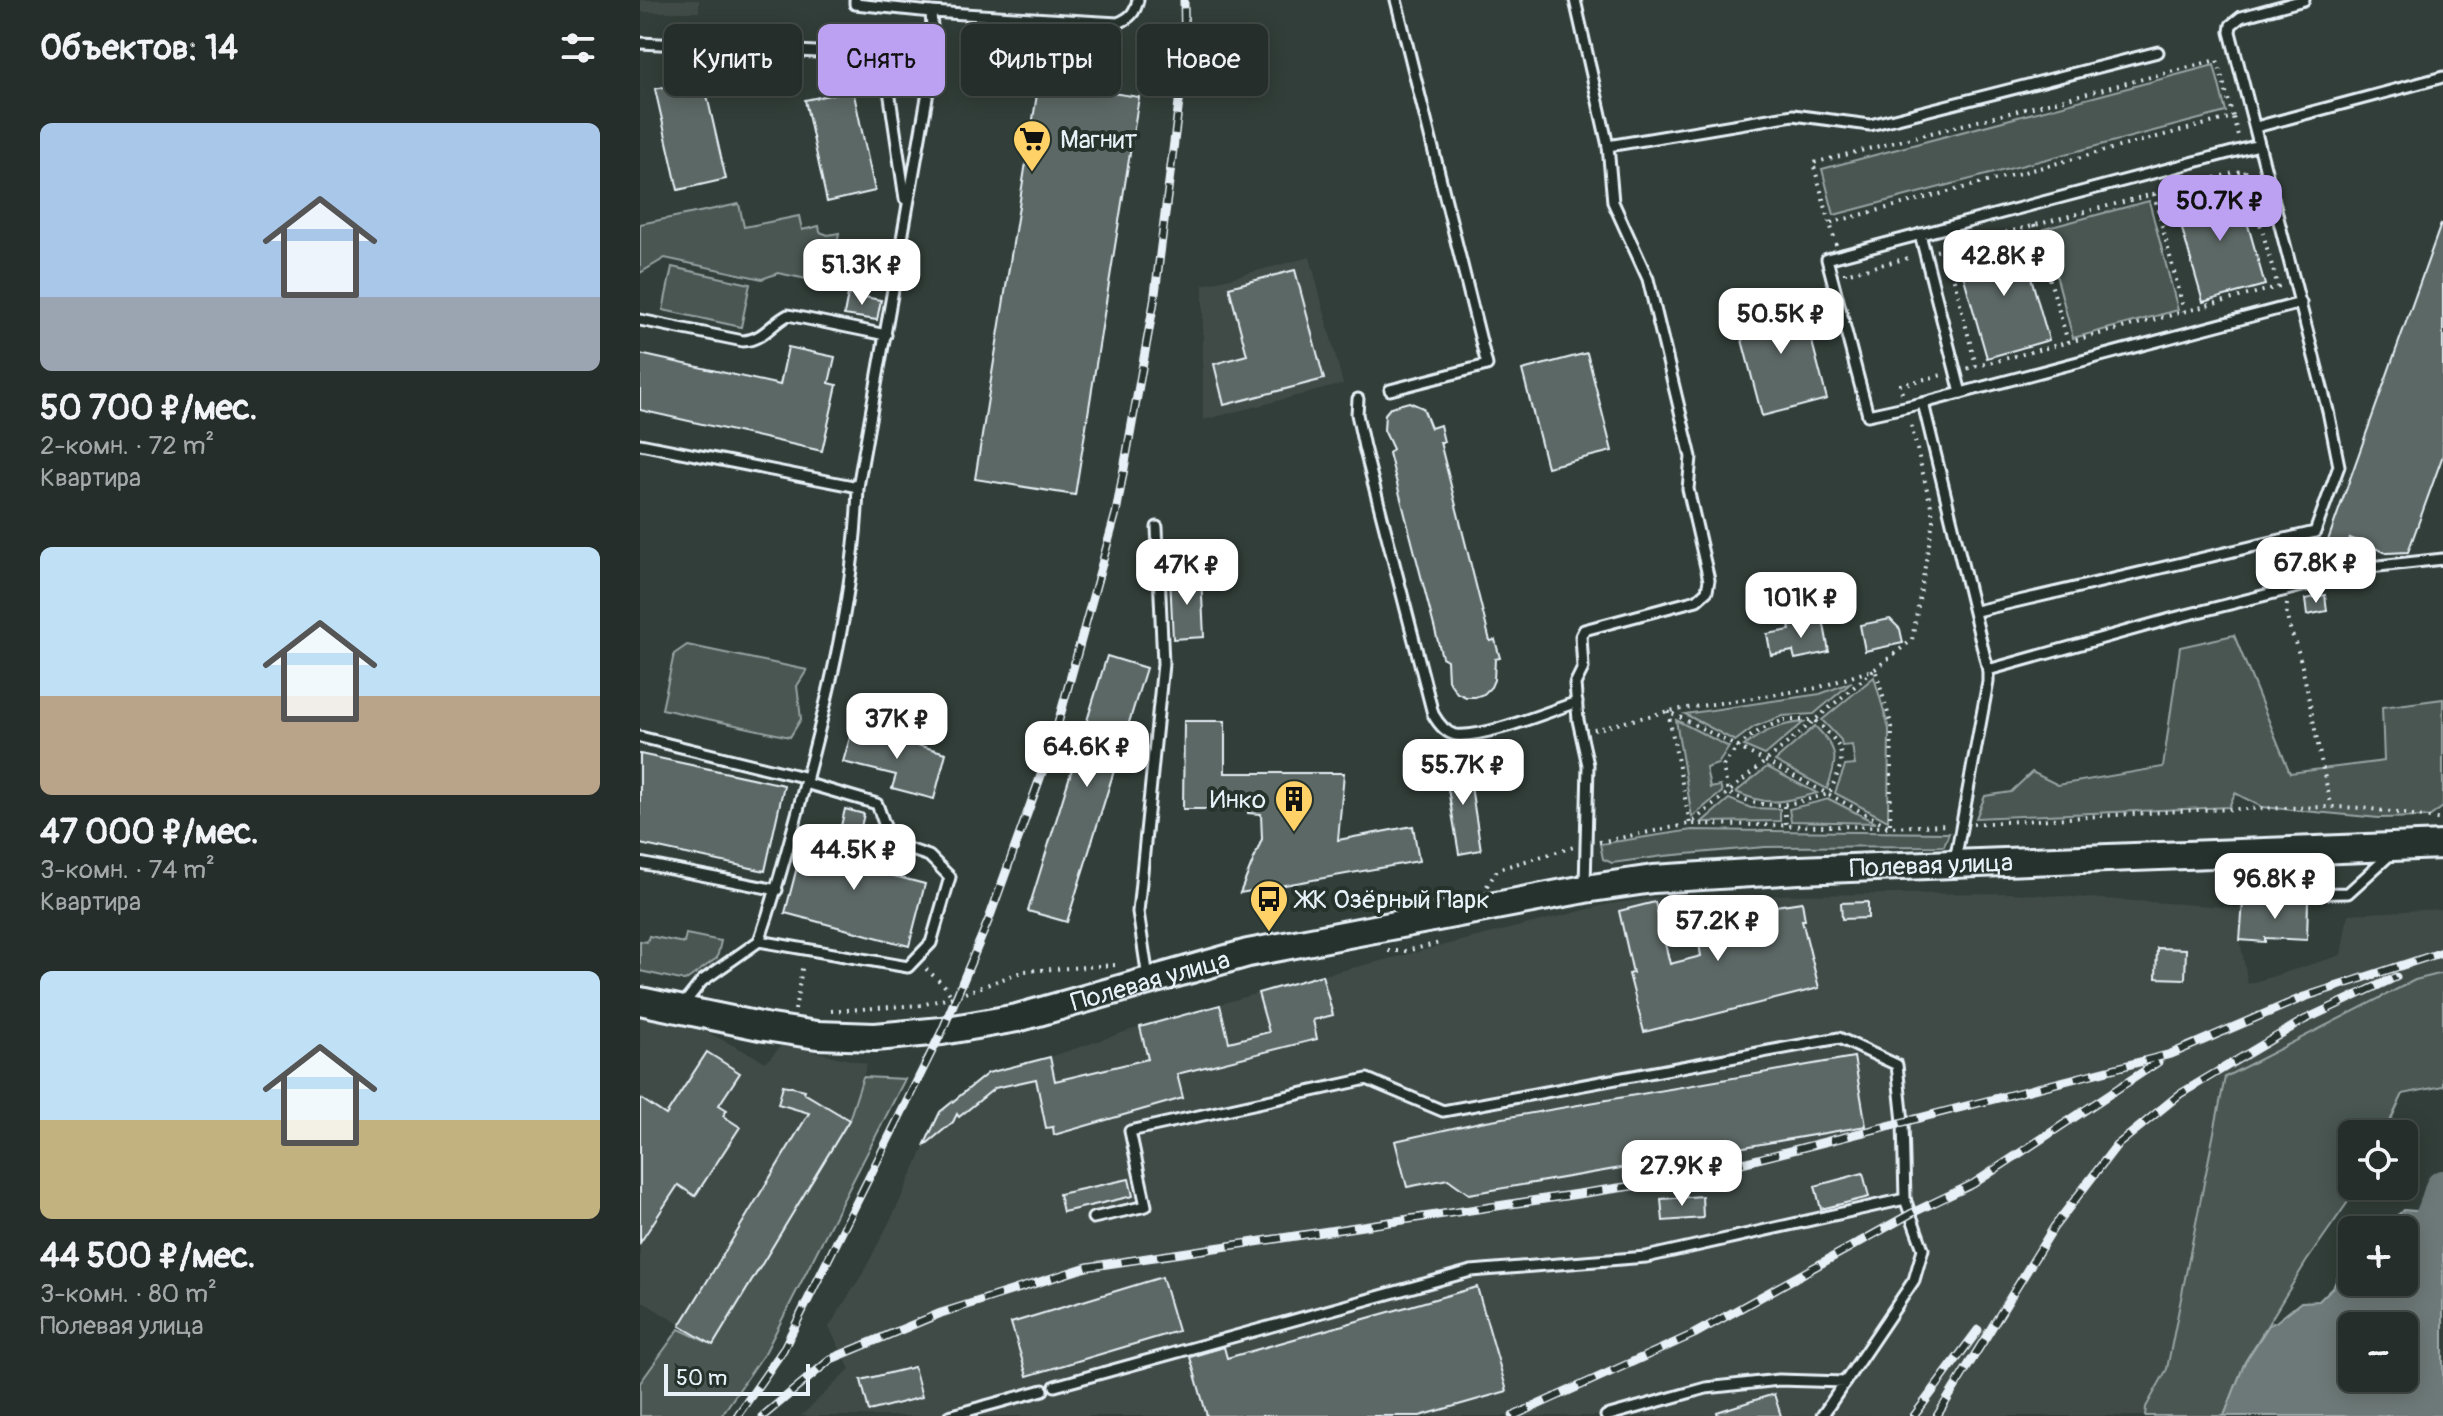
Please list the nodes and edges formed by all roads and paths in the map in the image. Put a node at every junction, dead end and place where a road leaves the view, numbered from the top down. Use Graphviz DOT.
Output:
graph roads {
  1 [pos="855,0"];
  2 [pos="1138,0"];
  3 [pos="1396,0"];
  4 [pos="1575,0"];
  5 [pos="2304,0"];
  6 [pos="887,8"];
  7 [pos="931,12"];
  8 [pos="886,24"];
  9 [pos="932,24"];
  10 [pos="640,43"];
  11 [pos="818,52"];
  12 [pos="2158,52"];
  13 [pos="2443,77"];
  14 [pos="890,96"];
  15 [pos="927,96"];
  16 [pos="2233,117"];
  17 [pos="2256,127"];
  18 [pos="2259,145"];
  19 [pos="1608,146"];
  20 [pos="2242,151"];
  21 [pos="2245,170"];
  22 [pos="2154,194"];
  23 [pos="907,208"];
  24 [pos="1830,223"];
  25 [pos="2034,225"];
  26 [pos="1920,234"];
  27 [pos="1946,248"];
  28 [pos="1925,254"];
  29 [pos="1839,255"];
  30 [pos="2301,303"];
  31 [pos="2185,312"];
  32 [pos="640,320"];
  33 [pos="886,335"];
  34 [pos="2068,343"];
  35 [pos="1976,366"];
  36 [pos="1956,371"];
  37 [pos="1390,390"];
  38 [pos="1961,393"];
  39 [pos="1358,399"];
  40 [pos="1923,403"];
  41 [pos="1906,407"];
  42 [pos="640,444"];
  43 [pos="858,487"];
  44 [pos="1157,527"];
  45 [pos="2443,559"];
  46 [pos="2289,589"];
  47 [pos="1976,611"];
  48 [pos="1875,669"];
  49 [pos="1988,670"];
  50 [pos="1577,702"];
  51 [pos="1668,711"];
  52 [pos="1815,720"];
  53 [pos="1582,733"];
  54 [pos="640,737"];
  55 [pos="1737,746"];
  56 [pos="1766,761"];
  57 [pos="806,781"];
  58 [pos="1728,793"];
  59 [pos="1829,794"];
  60 [pos="1784,806"];
  61 [pos="2332,807"];
  62 [pos="1786,825"];
  63 [pos="2423,845"];
  64 [pos="2232,853"];
  65 [pos="640,863"];
  66 [pos="1955,864"];
  67 [pos="1585,889"];
  68 [pos="777,890"];
  69 [pos="759,941"];
  70 [pos="806,949"];
  71 [pos="933,975"];
  72 [pos="1148,981"];
  73 [pos="952,997"];
  74 [pos="640,1001"];
  75 [pos="680,1009"];
  76 [pos="795,1010"];
  77 [pos="1905,1199"];
  78 [pos="1093,1218"];
  79 [pos="1845,1382"];
  80 [pos="1055,1386"];
  81 [pos="1043,1390"];
  82 [pos="949,1416"];
  83 [pos="1606,1416"];
  84 [pos="1822,1416"];
  1 -- 6 [label="lane"];
  2 -- 7 [label="lane"];
  3 -- 37 [label="lane"];
  4 -- 19 [label="lane"];
  5 -- 17 [label="lane"];
  6 -- 7 [label="lane"];
  6 -- 8 [label="path"];
  7 -- 9 [label="lane"];
  10 -- 11 [label="lane"];
  12 -- 19 [label="lane"];
  13 -- 17 [label="lane"];
  14 -- 23 [label="lane"];
  15 -- 23 [label="lane"];
  16 -- 20 [label="path"];
  16 -- 24 [label="path"];
  16 -- 24 [label="path"];
  17 -- 18 [label="lane"];
  18 -- 20 [label="lane"];
  18 -- 30 [label="lane"];
  19 -- 50 [label="lane"];
  20 -- 21 [label="path"];
  20 -- 26 [label="lane"];
  21 -- 22 [label="path"];
  21 -- 31 [label="path"];
  22 -- 25 [label="path"];
  22 -- 31 [label="path"];
  23 -- 33 [label="lane"];
  24 -- 29 [label="path"];
  25 -- 27 [label="path"];
  25 -- 34 [label="path"];
  26 -- 28 [label="lane"];
  26 -- 29 [label="lane"];
  27 -- 28 [label="path"];
  27 -- 35 [label="path"];
  28 -- 29 [label="path"];
  28 -- 36 [label="lane"];
  29 -- 41 [label="lane"];
  30 -- 38 [label="lane"];
  30 -- 47 [label="lane"];
  31 -- 34 [label="path"];
  32 -- 33 [label="lane"];
  33 -- 43 [label="lane"];
  34 -- 35 [label="path"];
  35 -- 36 [label="path"];
  36 -- 38 [label="lane"];
  36 -- 41 [label="path"];
  38 -- 40 [label="lane"];
  39 -- 50 [label="lane"];
  40 -- 41 [label="lane"];
  40 -- 47 [label="lane"];
  41 -- 48 [label="path"];
  42 -- 43 [label="lane"];
  43 -- 57 [label="lane"];
  44 -- 72 [label="lane"];
  45 -- 46 [label="lane"];
  46 -- 49 [label="lane"];
  46 -- 61 [label="path"];
  47 -- 49 [label="lane"];
  48 -- 51 [label="path"];
  48 -- 52 [label="path"];
  48 -- 59 [label="path"];
  49 -- 66 [label="lane"];
  50 -- 53 [label="lane"];
  51 -- 53 [label="path"];
  51 -- 55 [label="path"];
  51 -- 58 [label="path"];
  52 -- 55 [label="path"];
  52 -- 56 [label="path"];
  52 -- 59 [label="path"];
  53 -- 67 [label="lane"];
  54 -- 57 [label="lane"];
  55 -- 56 [label="path"];
  55 -- 58 [label="path"];
  56 -- 58 [label="path"];
  56 -- 59 [label="path"];
  57 -- 68 [label="lane"];
  57 -- 70 [label="lane"];
  58 -- 60 [label="path"];
  59 -- 60 [label="path"];
  60 -- 62 [label="path"];
  63 -- 64 [label="street, Полевая улица"];
  63 -- 64 [label="lane"];
  64 -- 66 [label="street, Полевая улица"];
  65 -- 68 [label="lane"];
  66 -- 67 [label="street, Полевая улица"];
  67 -- 72 [label="street, Полевая улица"];
  68 -- 69 [label="lane"];
  69 -- 70 [label="lane"];
  69 -- 75 [label="lane"];
  70 -- 76 [label="path"];
  71 -- 73 [label="path"];
  72 -- 75 [label="street, Полевая улица"];
  74 -- 75 [label="street, Полевая улица"];
  77 -- 78 [label="lane"];
  77 -- 79 [label="lane"];
  77 -- 80 [label="lane"];
  79 -- 83 [label="lane"];
  79 -- 84 [label="lane"];
  81 -- 82 [label="lane"];
}
